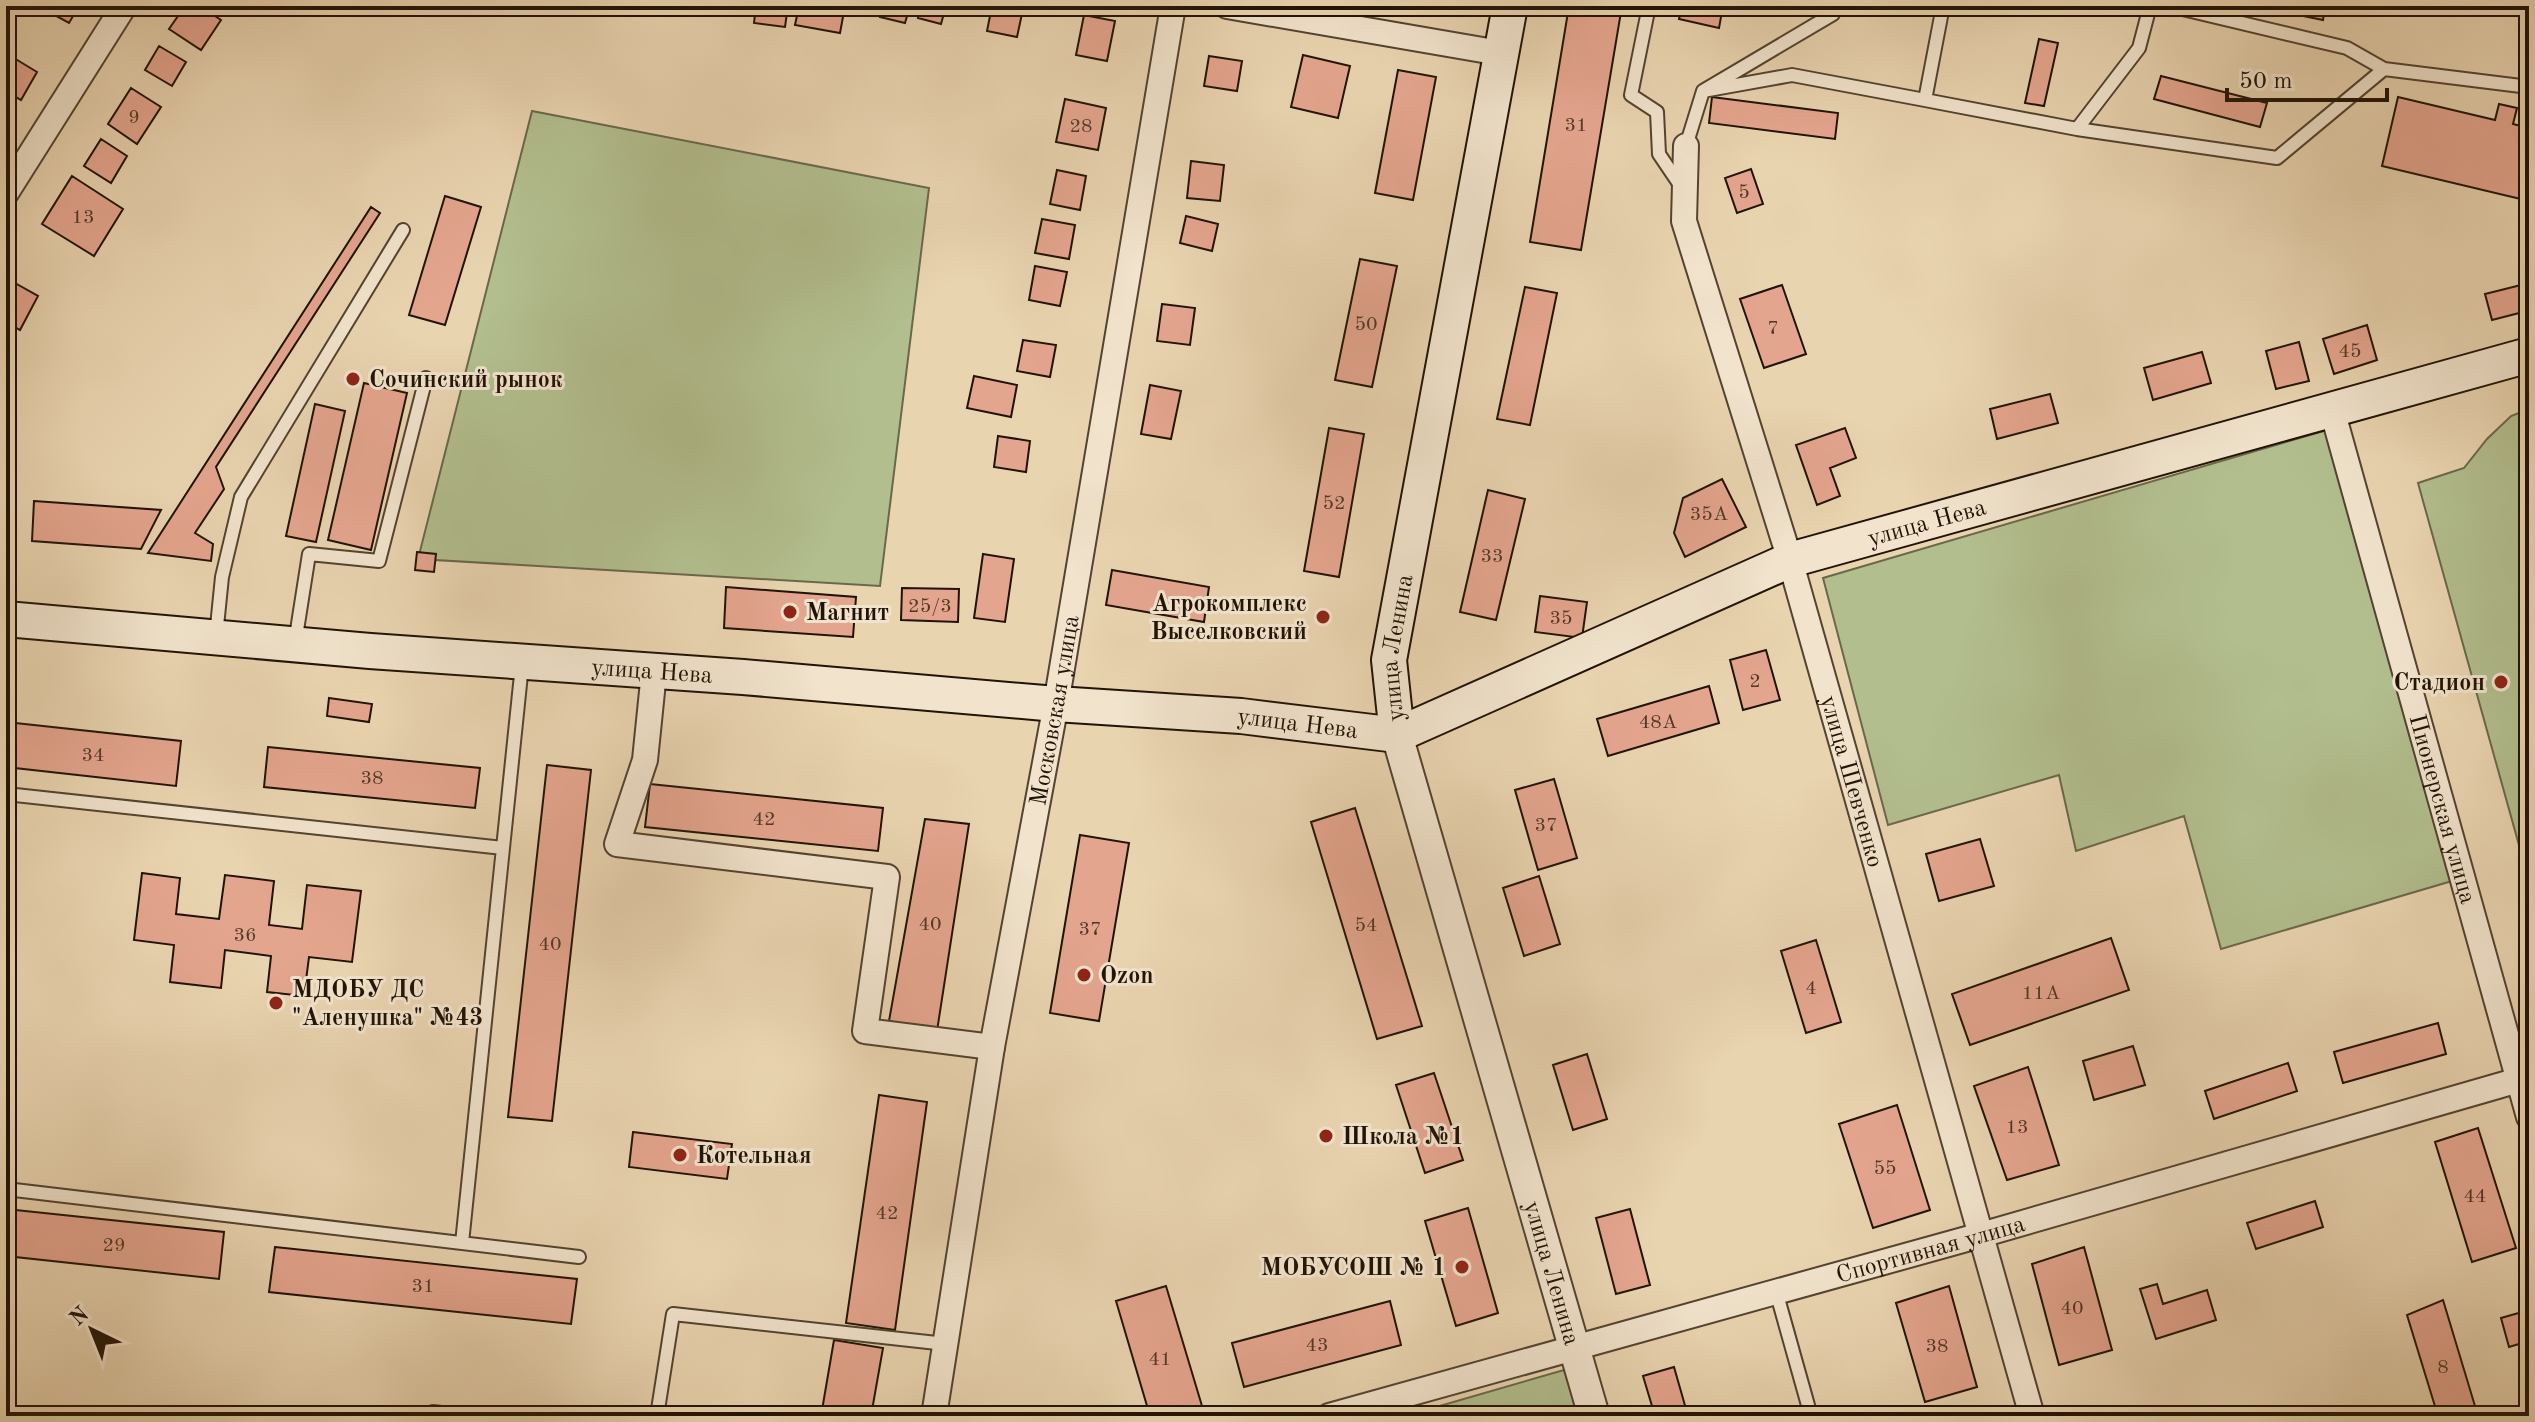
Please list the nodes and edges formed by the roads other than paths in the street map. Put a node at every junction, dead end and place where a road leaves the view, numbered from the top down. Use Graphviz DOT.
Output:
graph roads {
  1 [pos="124,6"];
  2 [pos="1173,6"];
  3 [pos="1227,6"];
  4 [pos="1510,6"];
  5 [pos="1649,6"];
  6 [pos="1835,6"];
  7 [pos="1943,6"];
  8 [pos="2150,6"];
  9 [pos="2170,6"];
  10 [pos="1500,53"];
  11 [pos="2384,69"];
  12 [pos="2529,87"];
  13 [pos="1703,91"];
  14 [pos="1925,100"];
  15 [pos="2077,129"];
  16 [pos="1686,146"];
  17 [pos="1685,192"];
  18 [pos="6,193"];
  19 [pos="403,230"];
  20 [pos="2529,355"];
  21 [pos="426,378"];
  22 [pos="2332,410"];
  23 [pos="1790,560"];
  24 [pos="6,619"];
  25 [pos="216,636"];
  26 [pos="295,643"];
  27 [pos="522,662"];
  28 [pos="654,672"];
  29 [pos="1056,704"];
  30 [pos="1397,735"];
  31 [pos="6,794"];
  32 [pos="503,848"];
  33 [pos="992,1047"];
  34 [pos="2524,1078"];
  35 [pos="2529,1117"];
  36 [pos="6,1189"];
  37 [pos="1981,1235"];
  38 [pos="462,1243"];
  39 [pos="579,1257"];
  40 [pos="1776,1291"];
  41 [pos="946,1344"];
  42 [pos="1575,1347"];
  43 [pos="430,1416"];
  44 [pos="468,1416"];
  45 [pos="657,1416"];
  46 [pos="934,1416"];
  47 [pos="1329,1416"];
  48 [pos="1594,1416"];
  49 [pos="1811,1416"];
  50 [pos="2032,1416"];
  1 -- 18 [label="street"];
  2 -- 29 [label="street, Московская улица"];
  3 -- 10 [label="street"];
  4 -- 10 [label="main road, улица Ленина"];
  5 -- 17 [label="lane"];
  6 -- 13 [label="lane"];
  7 -- 14 [label="lane"];
  8 -- 15 [label="lane"];
  9 -- 11 [label="lane"];
  10 -- 30 [label="main road, улица Ленина"];
  11 -- 12 [label="lane"];
  11 -- 15 [label="lane"];
  13 -- 14 [label="lane"];
  13 -- 16 [label="lane"];
  14 -- 15 [label="lane"];
  16 -- 17 [label="street, улица Шевченко"];
  17 -- 23 [label="street, улица Шевченко"];
  19 -- 25 [label="lane"];
  20 -- 22 [label="main road, улица Нева"];
  21 -- 26 [label="lane"];
  22 -- 23 [label="main road, улица Нева"];
  22 -- 34 [label="street, Пионерская улица"];
  23 -- 30 [label="main road, улица Нева"];
  23 -- 37 [label="street, улица Шевченко"];
  24 -- 25 [label="main road, улица Нева"];
  25 -- 26 [label="main road, улица Нева"];
  26 -- 27 [label="main road, улица Нева"];
  27 -- 28 [label="main road, улица Нева"];
  27 -- 32 [label="lane"];
  28 -- 29 [label="main road, улица Нева"];
  28 -- 33 [label="street"];
  29 -- 30 [label="main road, улица Нева"];
  29 -- 33 [label="street, Московская улица"];
  30 -- 42 [label="street, улица Ленина"];
  31 -- 32 [label="lane"];
  32 -- 38 [label="lane"];
  33 -- 41 [label="street, Московская улица"];
  34 -- 35 [label="street, Пионерская улица"];
  34 -- 37 [label="street, Спортивная улица"];
  36 -- 38 [label="lane"];
  37 -- 40 [label="street, Спортивная улица"];
  37 -- 50 [label="street, улица Шевченко"];
  38 -- 39 [label="lane"];
  40 -- 42 [label="street, Спортивная улица"];
  40 -- 49 [label="lane"];
  41 -- 45 [label="lane"];
  41 -- 46 [label="street, Московская улица"];
  42 -- 47 [label="street, Спортивная улица"];
  42 -- 48 [label="street, улица Ленина"];
  43 -- 44 [label="lane"];
}
